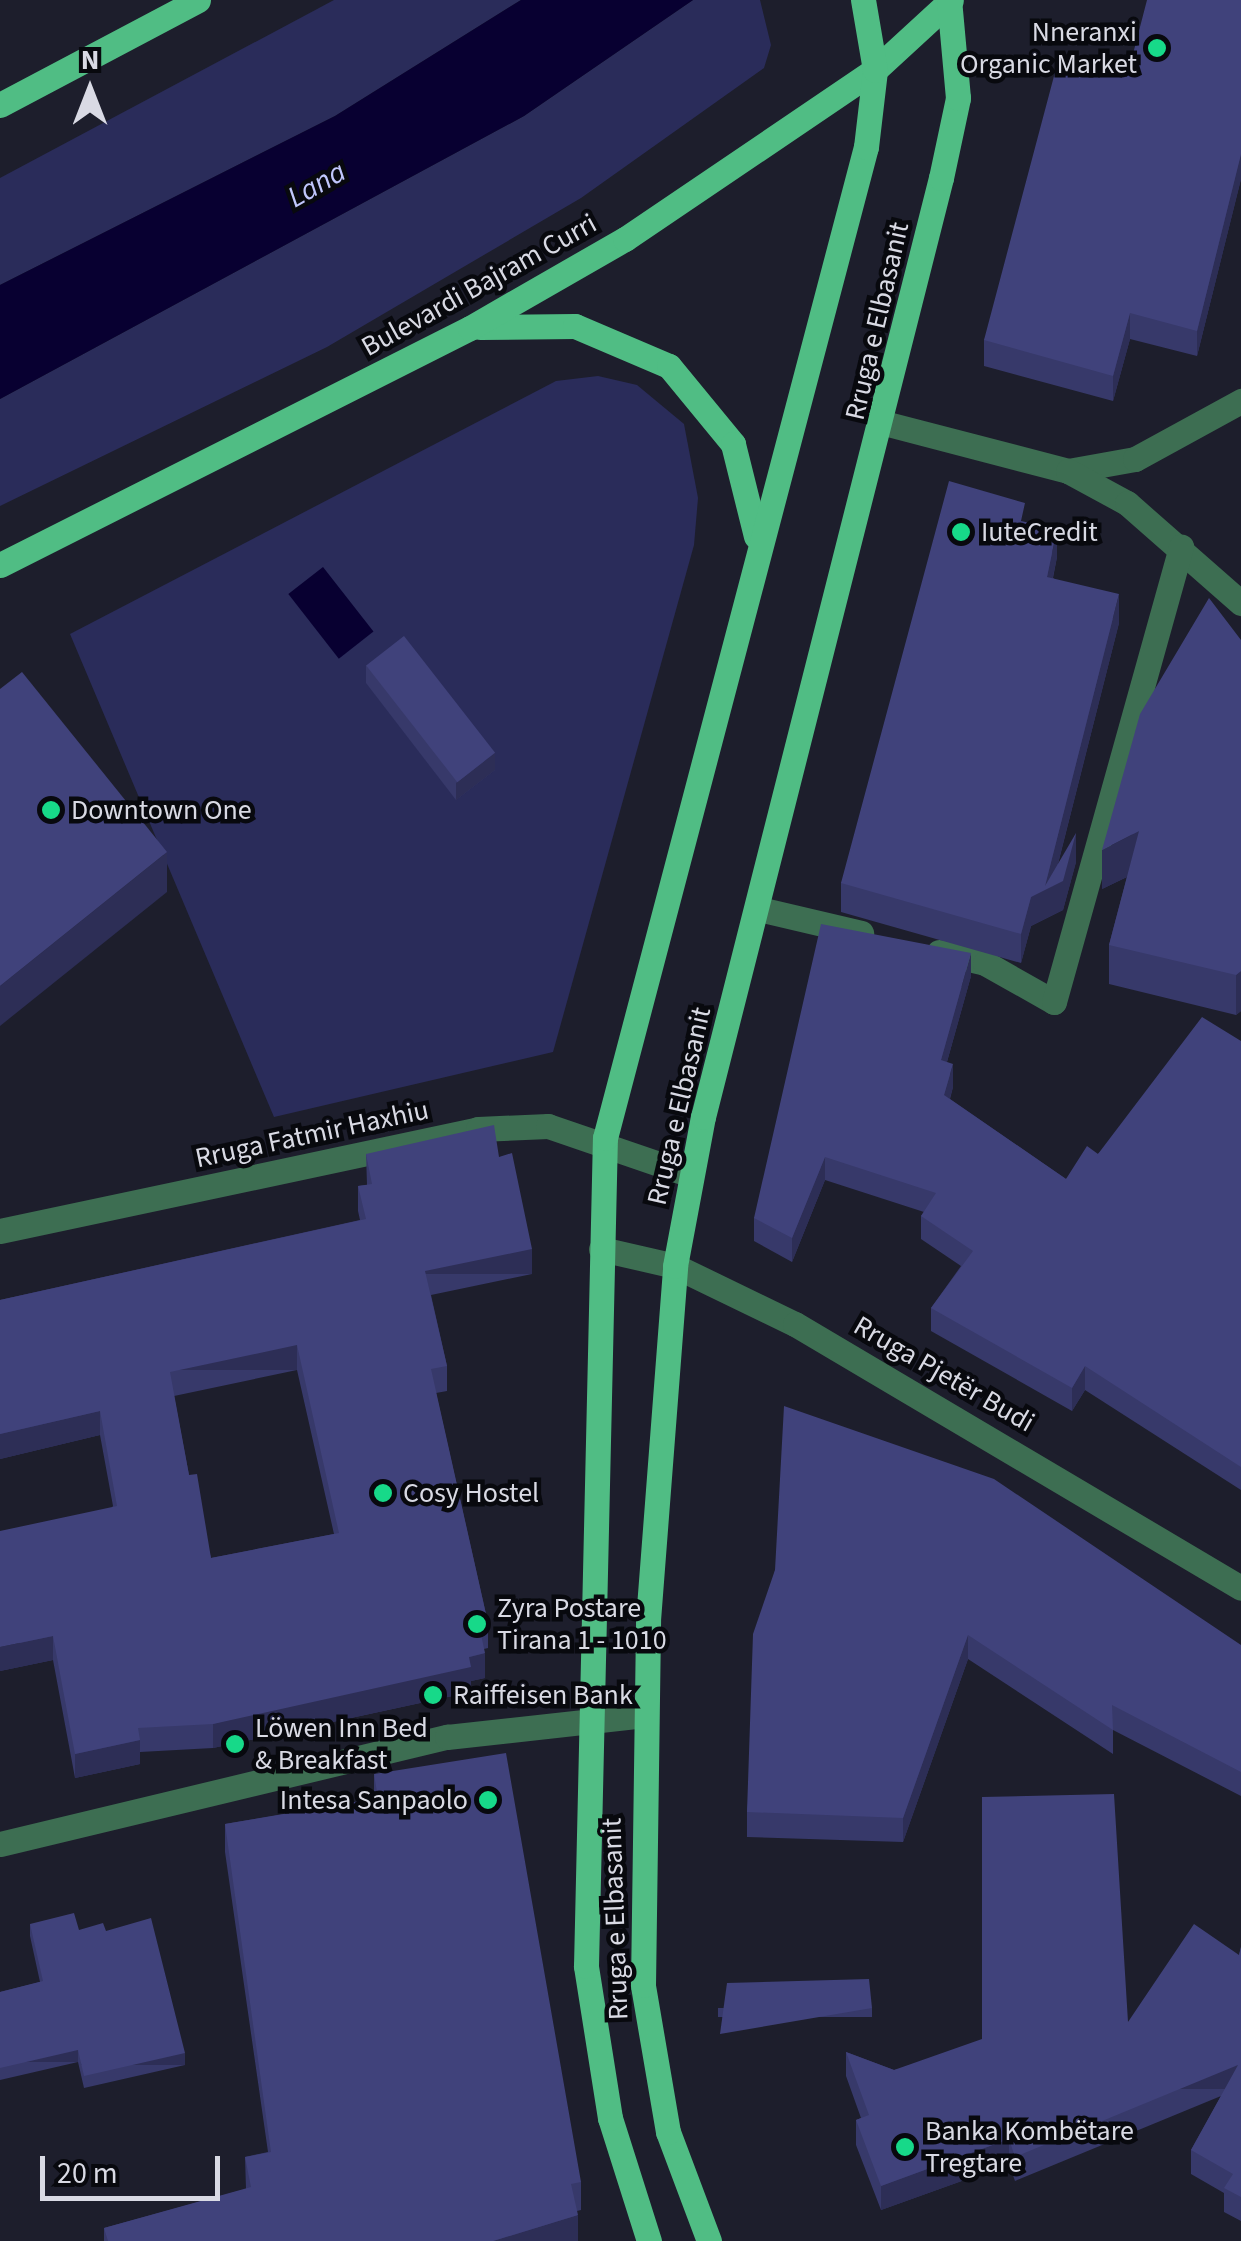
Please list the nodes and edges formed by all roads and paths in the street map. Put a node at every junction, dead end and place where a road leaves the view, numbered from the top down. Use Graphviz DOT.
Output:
graph roads {
  1 [pos="198,0"];
  2 [pos="863,0"];
  3 [pos="950,0"];
  4 [pos="875,70"];
  5 [pos="0,104"];
  6 [pos="470,328"];
  7 [pos="1241,401"];
  8 [pos="884,423"];
  9 [pos="1068,471"];
  10 [pos="758,546"];
  11 [pos="1181,546"];
  12 [pos="0,565"];
  13 [pos="1241,603"];
  14 [pos="758,909"];
  15 [pos="605,1138"];
  16 [pos="691,1175"];
  17 [pos="0,1231"];
  18 [pos="600,1249"];
  19 [pos="676,1266"];
  20 [pos="1241,1588"];
  21 [pos="645,1716"];
  22 [pos="588,1718"];
  23 [pos="0,1844"];
  24 [pos="649,2241"];
  25 [pos="709,2241"];
  1 -- 5 [label="main road"];
  2 -- 4 [label="main road, Rruga e Elbasanit"];
  3 -- 4 [label="main road, Bulevardi Bajram Curri"];
  3 -- 8 [label="main road, Rruga e Elbasanit"];
  4 -- 6 [label="main road, Bulevardi Bajram Curri"];
  4 -- 10 [label="main road, Rruga e Elbasanit"];
  6 -- 10 [label="main road"];
  6 -- 12 [label="main road, Bulevardi Bajram Curri"];
  7 -- 9 [label="street"];
  8 -- 9 [label="street"];
  8 -- 14 [label="main road, Rruga e Elbasanit"];
  9 -- 11 [label="street"];
  10 -- 15 [label="main road, Rruga e Elbasanit"];
  11 -- 13 [label="street"];
  11 -- 14 [label="street"];
  14 -- 16 [label="main road, Rruga e Elbasanit"];
  15 -- 16 [label="street, Rruga Fatmir Haxhiu"];
  15 -- 17 [label="street, Rruga Fatmir Haxhiu"];
  15 -- 18 [label="main road, Rruga e Elbasanit"];
  16 -- 19 [label="main road, Rruga e Elbasanit"];
  18 -- 19 [label="street, Rruga Pjetër Budi"];
  18 -- 22 [label="main road, Rruga e Elbasanit"];
  19 -- 20 [label="street, Rruga Pjetër Budi"];
  19 -- 21 [label="main road, Rruga e Elbasanit"];
  21 -- 22 [label="street"];
  21 -- 25 [label="main road, Rruga e Elbasanit"];
  22 -- 23 [label="street"];
  22 -- 24 [label="main road, Rruga e Elbasanit"];
}
